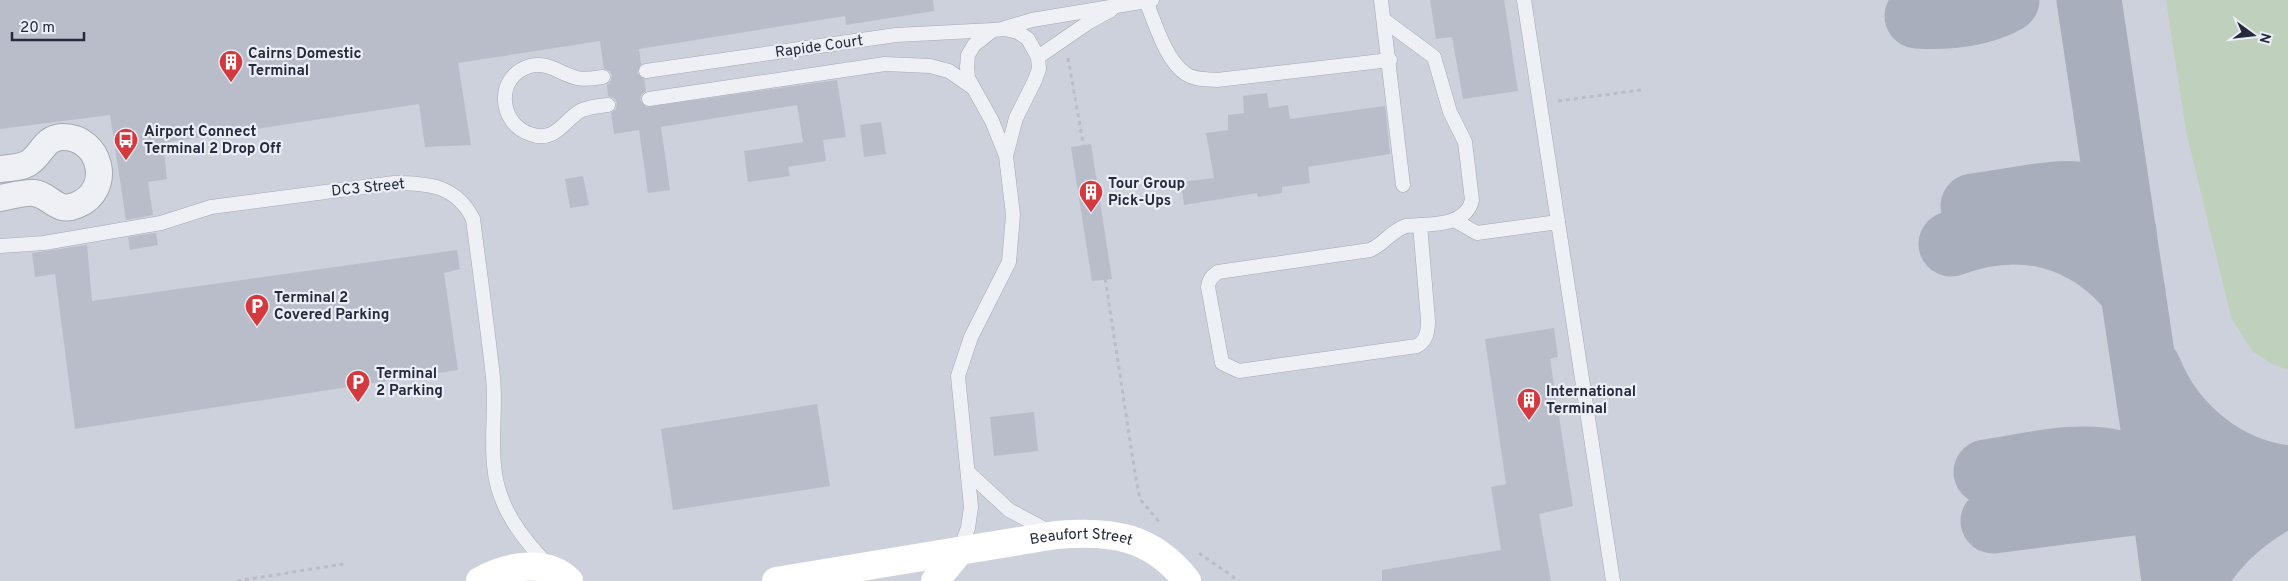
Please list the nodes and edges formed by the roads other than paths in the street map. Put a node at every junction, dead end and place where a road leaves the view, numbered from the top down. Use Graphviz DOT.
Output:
graph roads {
  1 [pos="1382,0"];
  2 [pos="1524,0"];
  3 [pos="1149,1"];
  4 [pos="1116,7"];
  5 [pos="1384,20"];
  6 [pos="999,29"];
  7 [pos="1038,57"];
  8 [pos="1390,60"];
  9 [pos="646,71"];
  10 [pos="603,77"];
  11 [pos="975,90"];
  12 [pos="650,99"];
  13 [pos="608,105"];
  14 [pos="1006,156"];
  15 [pos="0,169"];
  16 [pos="1403,185"];
  17 [pos="0,198"];
  18 [pos="1454,220"];
  19 [pos="1558,222"];
  20 [pos="1420,225"];
  21 [pos="0,246"];
  22 [pos="968,473"];
  23 [pos="1056,535"];
  24 [pos="959,552"];
  25 [pos="569,578"];
  26 [pos="480,581"];
  27 [pos="776,581"];
  28 [pos="935,581"];
  29 [pos="1187,581"];
  30 [pos="1613,581"];
  1 -- 5 [label="lane"];
  2 -- 19 [label="lane"];
  3 -- 4 [label="lane, Rapide Court"];
  3 -- 8 [label="lane"];
  4 -- 6 [label="lane, Rapide Court"];
  4 -- 7 [label="lane, Rapide Court"];
  5 -- 8 [label="lane"];
  5 -- 18 [label="lane"];
  6 -- 7 [label="lane"];
  6 -- 9 [label="lane, Rapide Court"];
  6 -- 11 [label="lane"];
  7 -- 14 [label="lane"];
  8 -- 16 [label="lane"];
  10 -- 13 [label="lane"];
  11 -- 12 [label="lane, Rapide Court"];
  11 -- 14 [label="lane"];
  14 -- 22 [label="lane"];
  15 -- 17 [label="street"];
  18 -- 19 [label="lane"];
  18 -- 20 [label="lane"];
  19 -- 30 [label="lane"];
  20 -- 20 [label="lane"];
  21 -- 25 [label="lane, DC3 Street"];
  22 -- 23 [label="lane"];
  22 -- 24 [label="lane"];
  23 -- 24 [label="street, Beaufort Street"];
  23 -- 29 [label="street, Beaufort Street"];
  24 -- 27 [label="street, Beaufort Street"];
  24 -- 28 [label="street"];
  25 -- 26 [label="street"];
}
